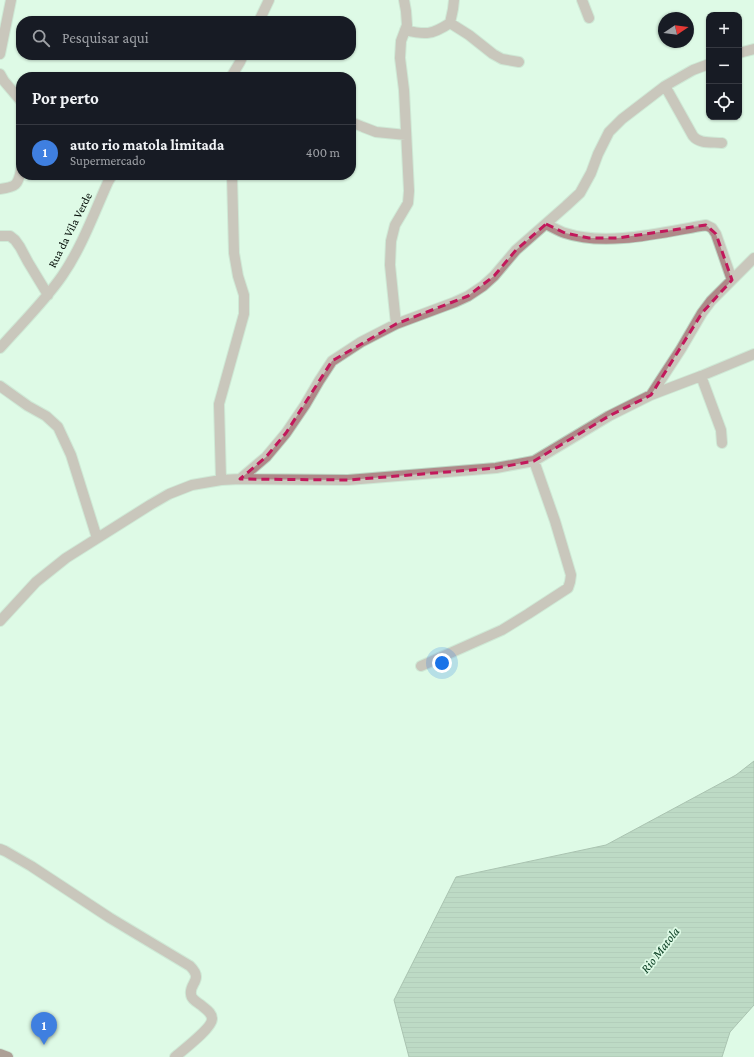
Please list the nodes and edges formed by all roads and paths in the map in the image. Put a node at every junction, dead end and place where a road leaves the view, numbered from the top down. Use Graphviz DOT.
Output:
graph roads {
  1 [pos="11,0"];
  2 [pos="269,0"];
  3 [pos="404,0"];
  4 [pos="454,0"];
  5 [pos="582,0"];
  6 [pos="261,16"];
  7 [pos="589,18"];
  8 [pos="450,23"];
  9 [pos="405,30"];
  10 [pos="754,49"];
  11 [pos="742,53"];
  12 [pos="0,54"];
  13 [pos="241,60"];
  14 [pos="519,62"];
  15 [pos="706,65"];
  16 [pos="233,72"];
  17 [pos="0,74"];
  18 [pos="665,86"];
  19 [pos="16,95"];
  20 [pos="356,124"];
  21 [pos="406,135"];
  22 [pos="722,143"];
  23 [pos="18,180"];
  24 [pos="107,180"];
  25 [pos="232,180"];
  26 [pos="0,188"];
  27 [pos="546,224"];
  28 [pos="0,236"];
  29 [pos="754,258"];
  30 [pos="732,280"];
  31 [pos="48,295"];
  32 [pos="396,324"];
  33 [pos="0,348"];
  34 [pos="754,354"];
  35 [pos="701,376"];
  36 [pos="0,386"];
  37 [pos="650,395"];
  38 [pos="722,443"];
  39 [pos="534,461"];
  40 [pos="240,479"];
  41 [pos="221,480"];
  42 [pos="97,538"];
  43 [pos="0,621"];
  44 [pos="421,666"];
  45 [pos="0,849"];
  46 [pos="0,1054"];
  47 [pos="8,1057"];
  48 [pos="176,1057"];
  1 -- 12 [label="street"];
  2 -- 6 [label="street"];
  3 -- 9 [label="street"];
  4 -- 8 [label="street"];
  5 -- 7 [label="street"];
  8 -- 9 [label="street"];
  8 -- 14 [label="street"];
  9 -- 21 [label="street"];
  10 -- 11 [label="street"];
  13 -- 16 [label="street"];
  15 -- 18 [label="street"];
  17 -- 19 [label="street"];
  18 -- 22 [label="street"];
  18 -- 27 [label="street"];
  20 -- 21 [label="street"];
  21 -- 32 [label="street"];
  23 -- 26 [label="street"];
  24 -- 31 [label="street, Rua da Vila Verde"];
  25 -- 41 [label="street"];
  27 -- 30 [label="street"];
  27 -- 32 [label="street"];
  28 -- 31 [label="street"];
  29 -- 30 [label="street"];
  30 -- 37 [label="street"];
  31 -- 33 [label="street, Rua da Vila Verde"];
  32 -- 40 [label="street"];
  34 -- 35 [label="street"];
  35 -- 37 [label="street"];
  35 -- 38 [label="street"];
  36 -- 42 [label="street"];
  37 -- 39 [label="street"];
  39 -- 40 [label="street"];
  39 -- 44 [label="street"];
  40 -- 41 [label="street"];
  41 -- 42 [label="street"];
  42 -- 43 [label="street"];
  45 -- 48 [label="street"];
  46 -- 47 [label="main road"];
}
